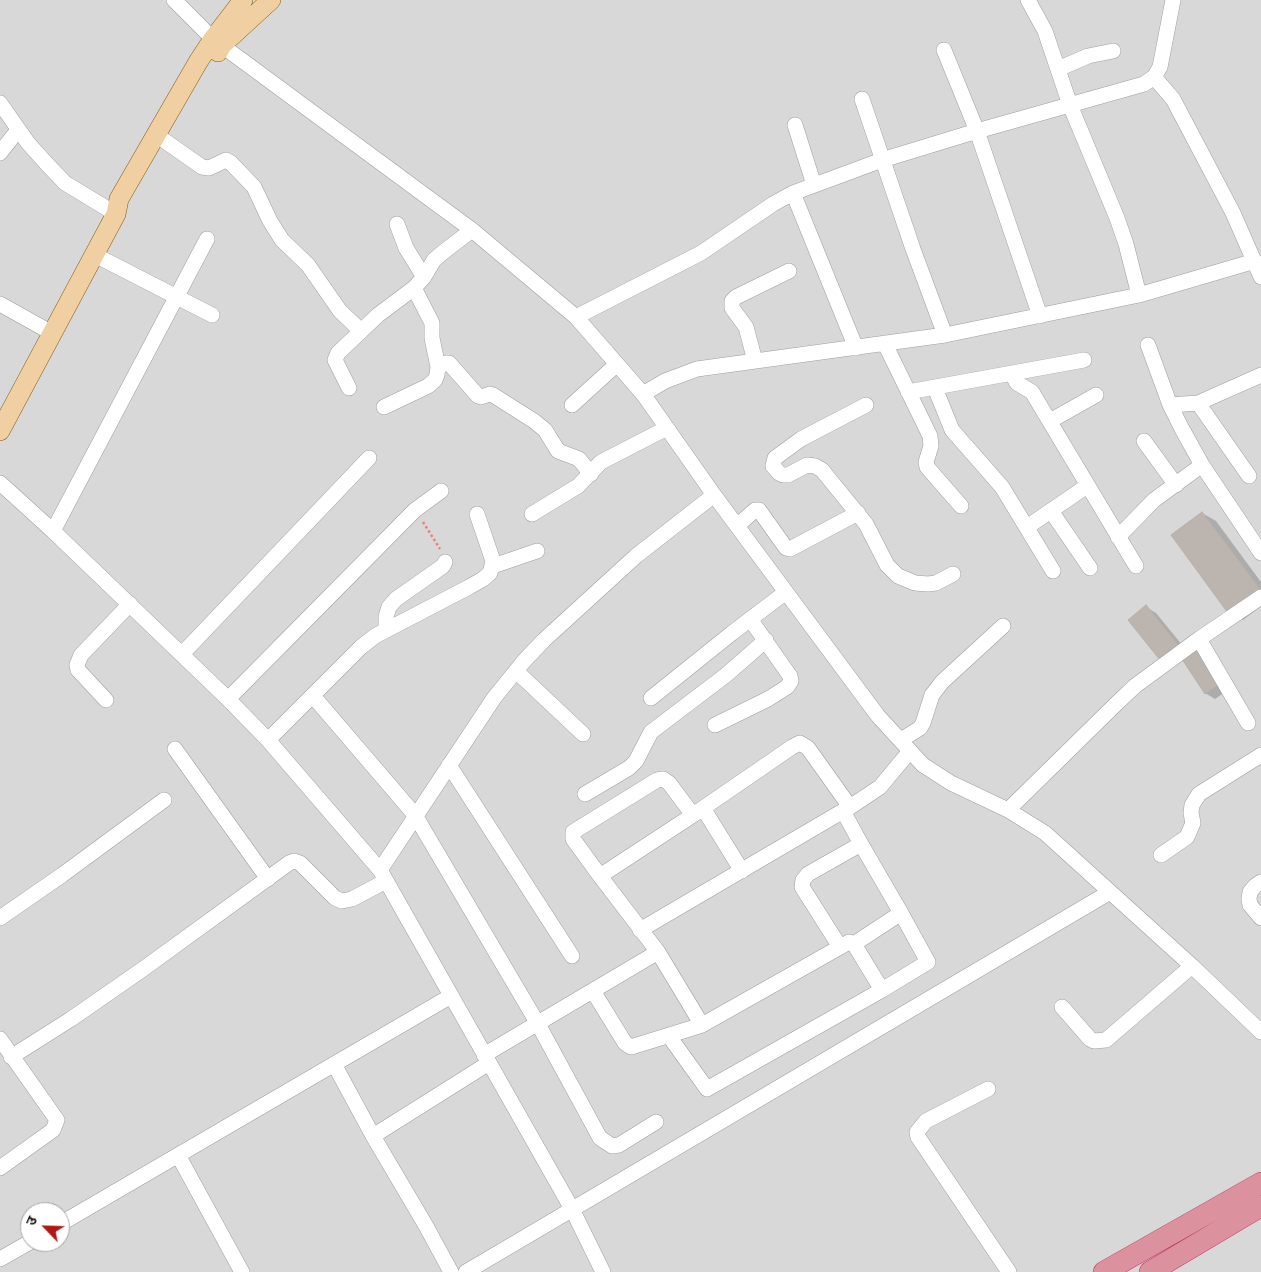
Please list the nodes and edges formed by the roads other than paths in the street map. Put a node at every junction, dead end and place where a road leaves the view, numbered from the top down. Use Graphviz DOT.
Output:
graph roads {
  1 [pos="174,0"];
  2 [pos="1028,0"];
  3 [pos="1173,0"];
  4 [pos="254,3"];
  5 [pos="218,42"];
  6 [pos="944,50"];
  7 [pos="1113,51"];
  8 [pos="1058,69"];
  9 [pos="1154,77"];
  10 [pos="862,99"];
  11 [pos="0,103"];
  12 [pos="1070,105"];
  13 [pos="795,125"];
  14 [pos="18,130"];
  15 [pos="977,131"];
  16 [pos="165,141"];
  17 [pos="0,153"];
  18 [pos="882,160"];
  19 [pos="814,185"];
  20 [pos="793,192"];
  21 [pos="116,214"];
  22 [pos="397,224"];
  23 [pos="472,230"];
  24 [pos="208,240"];
  25 [pos="94,254"];
  26 [pos="1255,261"];
  27 [pos="789,271"];
  28 [pos="1261,277"];
  29 [pos="419,283"];
  30 [pos="1139,296"];
  31 [pos="177,297"];
  32 [pos="0,304"];
  33 [pos="212,315"];
  34 [pos="1040,316"];
  35 [pos="576,317"];
  36 [pos="360,331"];
  37 [pos="52,333"];
  38 [pos="945,335"];
  39 [pos="885,344"];
  40 [pos="1148,345"];
  41 [pos="856,348"];
  42 [pos="1084,360"];
  43 [pos="755,361"];
  44 [pos="617,364"];
  45 [pos="438,367"];
  46 [pos="1012,374"];
  47 [pos="1261,375"];
  48 [pos="349,388"];
  49 [pos="935,388"];
  50 [pos="908,392"];
  51 [pos="643,394"];
  52 [pos="1096,395"];
  53 [pos="1198,403"];
  54 [pos="1170,404"];
  55 [pos="572,405"];
  56 [pos="866,405"];
  57 [pos="384,407"];
  58 [pos="1050,422"];
  59 [pos="667,428"];
  60 [pos="0,431"];
  61 [pos="1144,441"];
  62 [pos="369,458"];
  63 [pos="1202,465"];
  64 [pos="591,474"];
  65 [pos="1249,476"];
  66 [pos="0,484"];
  67 [pos="1176,485"];
  68 [pos="1087,486"];
  69 [pos="441,491"];
  70 [pos="714,495"];
  71 [pos="960,506"];
  72 [pos="1051,511"];
  73 [pos="858,513"];
  74 [pos="477,514"];
  75 [pos="532,514"];
  76 [pos="737,526"];
  77 [pos="1027,527"];
  78 [pos="53,531"];
  79 [pos="1118,537"];
  80 [pos="536,551"];
  81 [pos="1261,553"];
  82 [pos="445,562"];
  83 [pos="493,566"];
  84 [pos="1136,566"];
  85 [pos="1090,568"];
  86 [pos="1053,571"];
  87 [pos="953,574"];
  88 [pos="786,592"];
  89 [pos="1261,596"];
  90 [pos="130,604"];
  91 [pos="750,619"];
  92 [pos="1003,626"];
  93 [pos="386,629"];
  94 [pos="1200,639"];
  95 [pos="766,640"];
  96 [pos="182,654"];
  97 [pos="516,671"];
  98 [pos="313,696"];
  99 [pos="651,698"];
  100 [pos="228,699"];
  101 [pos="106,700"];
  102 [pos="1248,723"];
  103 [pos="716,725"];
  104 [pos="583,734"];
  105 [pos="268,740"];
  106 [pos="906,746"];
  107 [pos="175,749"];
  108 [pos="1261,755"];
  109 [pos="449,765"];
  110 [pos="585,794"];
  111 [pos="164,800"];
  112 [pos="846,809"];
  113 [pos="1008,810"];
  114 [pos="698,811"];
  115 [pos="416,816"];
  116 [pos="861,844"];
  117 [pos="1161,855"];
  118 [pos="742,871"];
  119 [pos="383,876"];
  120 [pos="600,876"];
  121 [pos="268,879"];
  122 [pos="1261,882"];
  123 [pos="1110,892"];
  124 [pos="901,913"];
  125 [pos="0,918"];
  126 [pos="1261,918"];
  127 [pos="640,930"];
  128 [pos="847,945"];
  129 [pos="658,952"];
  130 [pos="572,956"];
  131 [pos="1192,966"];
  132 [pos="882,990"];
  133 [pos="593,991"];
  134 [pos="451,996"];
  135 [pos="1062,1007"];
  136 [pos="538,1024"];
  137 [pos="702,1025"];
  138 [pos="1261,1032"];
  139 [pos="669,1036"];
  140 [pos="0,1039"];
  141 [pos="12,1057"];
  142 [pos="487,1059"];
  143 [pos="334,1064"];
  144 [pos="988,1089"];
  145 [pos="656,1122"];
  146 [pos="373,1136"];
  147 [pos="178,1155"];
  148 [pos="0,1168"];
  149 [pos="1261,1183"];
  150 [pos="1261,1206"];
  151 [pos="572,1209"];
  152 [pos="70,1218"];
  153 [pos="20,1248"];
  154 [pos="0,1259"];
  155 [pos="242,1272"];
  156 [pos="451,1272"];
  157 [pos="466,1272"];
  158 [pos="603,1272"];
  159 [pos="1009,1272"];
  160 [pos="1104,1272"];
  161 [pos="1150,1272"];
  1 -- 5 [label="street"];
  2 -- 8 [label="street"];
  3 -- 9 [label="street"];
  4 -- 5 [label="main road"];
  5 -- 16 [label="main road"];
  5 -- 21 [label="main road"];
  5 -- 23 [label="street"];
  6 -- 15 [label="street"];
  7 -- 8 [label="street"];
  8 -- 12 [label="street"];
  9 -- 12 [label="street"];
  9 -- 26 [label="street"];
  10 -- 18 [label="street"];
  11 -- 14 [label="street"];
  12 -- 15 [label="street"];
  12 -- 30 [label="street"];
  13 -- 19 [label="street"];
  14 -- 17 [label="street"];
  14 -- 21 [label="street"];
  15 -- 18 [label="street"];
  15 -- 34 [label="street"];
  16 -- 21 [label="main road"];
  16 -- 36 [label="street"];
  18 -- 19 [label="street"];
  18 -- 38 [label="street"];
  19 -- 20 [label="street"];
  20 -- 35 [label="street"];
  20 -- 41 [label="street"];
  21 -- 25 [label="main road"];
  22 -- 29 [label="street"];
  23 -- 29 [label="street"];
  23 -- 35 [label="street"];
  24 -- 31 [label="street"];
  25 -- 31 [label="street"];
  25 -- 37 [label="main road"];
  26 -- 28 [label="street"];
  26 -- 30 [label="street"];
  27 -- 43 [label="street"];
  29 -- 36 [label="street"];
  29 -- 45 [label="street"];
  30 -- 34 [label="street"];
  31 -- 33 [label="street"];
  31 -- 78 [label="street"];
  32 -- 37 [label="street"];
  34 -- 38 [label="street"];
  35 -- 44 [label="street"];
  36 -- 48 [label="street"];
  37 -- 60 [label="main road"];
  38 -- 39 [label="street"];
  39 -- 41 [label="street"];
  39 -- 50 [label="street"];
  40 -- 54 [label="street"];
  41 -- 43 [label="street"];
  42 -- 46 [label="street"];
  43 -- 51 [label="street"];
  44 -- 51 [label="street"];
  44 -- 55 [label="street"];
  45 -- 57 [label="street"];
  45 -- 64 [label="street"];
  46 -- 49 [label="street"];
  46 -- 58 [label="street"];
  47 -- 53 [label="street"];
  49 -- 50 [label="street"];
  49 -- 77 [label="street"];
  50 -- 71 [label="street"];
  51 -- 59 [label="street"];
  52 -- 58 [label="street"];
  53 -- 54 [label="street"];
  53 -- 65 [label="street"];
  54 -- 63 [label="street"];
  56 -- 73 [label="street"];
  58 -- 68 [label="street"];
  59 -- 64 [label="street"];
  59 -- 70 [label="street"];
  61 -- 67 [label="street"];
  62 -- 96 [label="street"];
  63 -- 67 [label="street"];
  63 -- 81 [label="street"];
  64 -- 75 [label="street"];
  66 -- 78 [label="street"];
  67 -- 79 [label="street"];
  68 -- 72 [label="street"];
  68 -- 79 [label="street"];
  69 -- 100 [label="street"];
  70 -- 76 [label="street"];
  70 -- 97 [label="street"];
  72 -- 77 [label="street"];
  72 -- 85 [label="street"];
  73 -- 76 [label="street"];
  73 -- 87 [label="street"];
  74 -- 83 [label="street"];
  76 -- 88 [label="street"];
  77 -- 86 [label="street"];
  78 -- 90 [label="street"];
  79 -- 84 [label="street"];
  80 -- 83 [label="street"];
  82 -- 93 [label="street"];
  83 -- 93 [label="street"];
  88 -- 91 [label="street"];
  88 -- 106 [label="street"];
  89 -- 94 [label="street"];
  90 -- 96 [label="street"];
  90 -- 101 [label="street"];
  91 -- 95 [label="street"];
  91 -- 99 [label="street"];
  92 -- 106 [label="street"];
  93 -- 98 [label="street"];
  94 -- 102 [label="street"];
  94 -- 113 [label="street"];
  95 -- 103 [label="street"];
  95 -- 110 [label="street"];
  96 -- 100 [label="street"];
  97 -- 104 [label="street"];
  97 -- 109 [label="street"];
  98 -- 105 [label="street"];
  98 -- 115 [label="street"];
  100 -- 105 [label="street"];
  105 -- 119 [label="street"];
  106 -- 112 [label="street"];
  106 -- 113 [label="street"];
  107 -- 121 [label="street"];
  108 -- 117 [label="street"];
  109 -- 115 [label="street"];
  109 -- 130 [label="street"];
  111 -- 125 [label="street"];
  112 -- 114 [label="street"];
  112 -- 116 [label="street"];
  112 -- 118 [label="street"];
  113 -- 123 [label="street"];
  114 -- 118 [label="street"];
  114 -- 120 [label="street"];
  114 -- 120 [label="street"];
  115 -- 119 [label="street"];
  115 -- 136 [label="street"];
  116 -- 124 [label="street"];
  116 -- 128 [label="street"];
  118 -- 127 [label="street"];
  119 -- 121 [label="street"];
  119 -- 134 [label="street"];
  120 -- 127 [label="street"];
  121 -- 141 [label="street"];
  122 -- 126 [label="street"];
  123 -- 131 [label="street"];
  123 -- 151 [label="street"];
  124 -- 128 [label="street"];
  124 -- 132 [label="street"];
  127 -- 129 [label="street"];
  128 -- 132 [label="street"];
  128 -- 137 [label="street"];
  129 -- 133 [label="street"];
  129 -- 137 [label="street"];
  131 -- 135 [label="street"];
  131 -- 138 [label="street"];
  132 -- 139 [label="street"];
  133 -- 136 [label="street"];
  133 -- 139 [label="street"];
  134 -- 142 [label="street"];
  134 -- 143 [label="street"];
  136 -- 142 [label="street"];
  136 -- 145 [label="street"];
  137 -- 139 [label="street"];
  140 -- 141 [label="street"];
  141 -- 148 [label="street"];
  142 -- 146 [label="street"];
  142 -- 151 [label="street"];
  143 -- 146 [label="street"];
  143 -- 147 [label="street"];
  144 -- 159 [label="street"];
  146 -- 156 [label="street"];
  147 -- 152 [label="street"];
  147 -- 155 [label="street"];
  149 -- 160 [label="highway"];
  150 -- 161 [label="highway"];
  151 -- 157 [label="street"];
  151 -- 158 [label="street"];
  153 -- 154 [label="street"];
}
